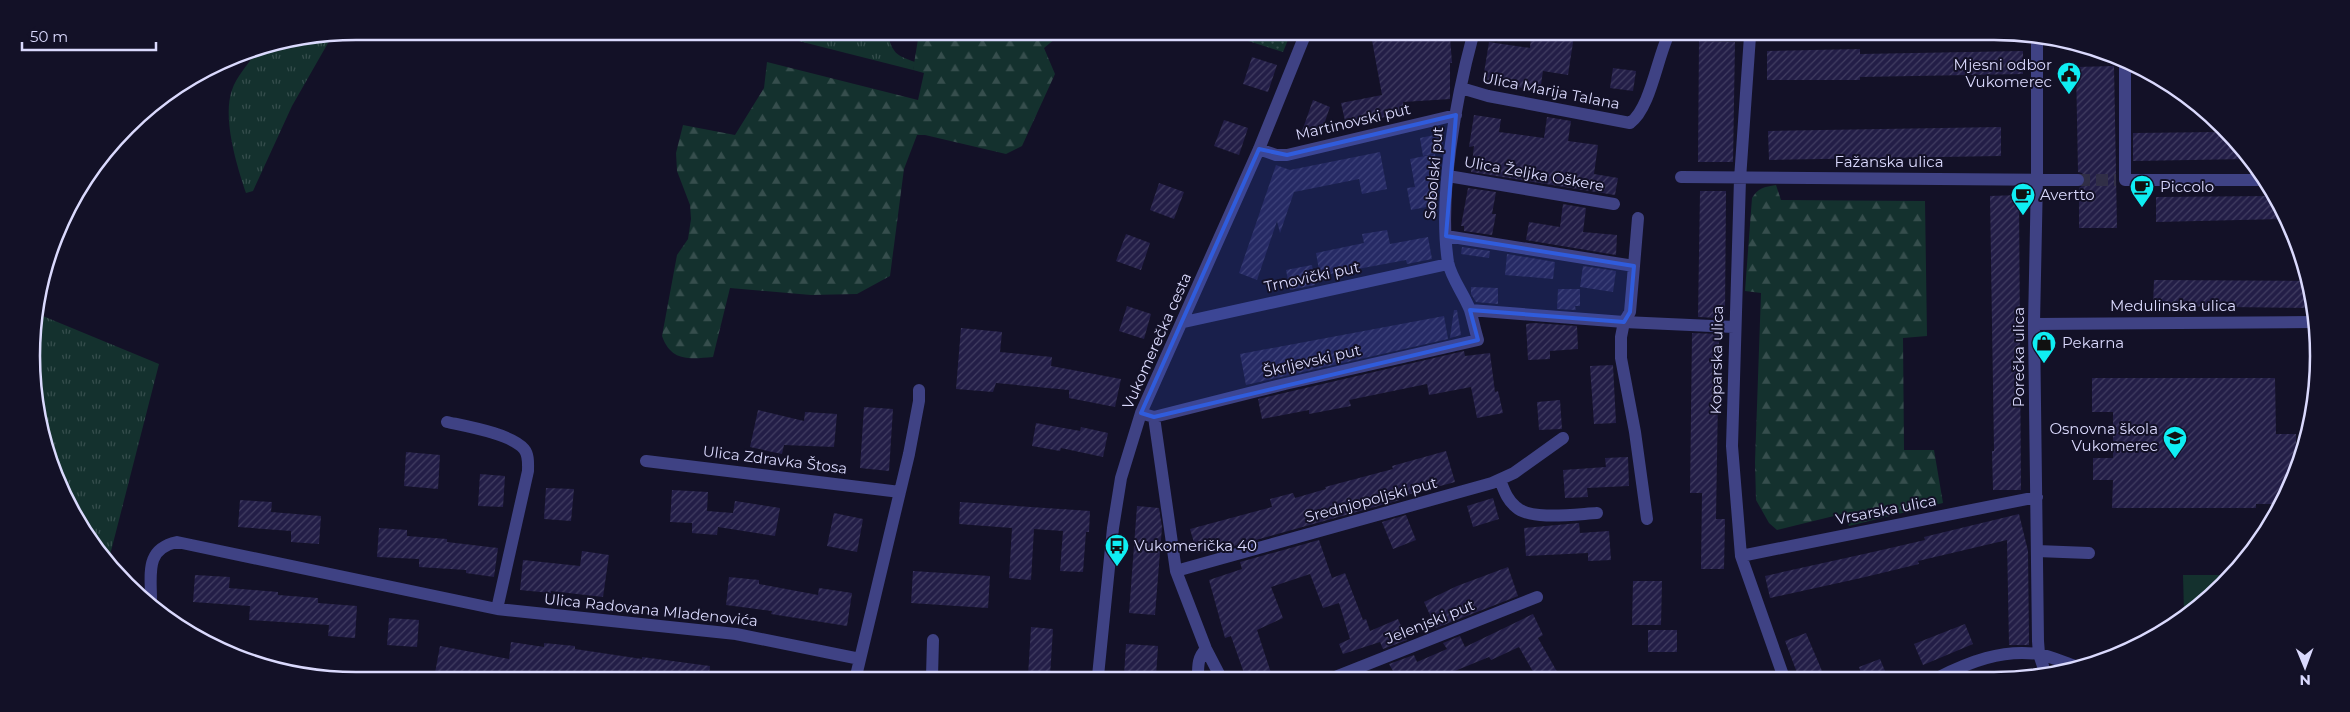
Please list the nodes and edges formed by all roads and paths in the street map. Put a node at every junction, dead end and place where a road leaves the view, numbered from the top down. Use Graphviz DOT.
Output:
graph roads {
  1 [pos="1303,40"];
  2 [pos="1472,40"];
  3 [pos="1667,40"];
  4 [pos="1750,40"];
  5 [pos="2037,43"];
  6 [pos="2126,69"];
  7 [pos="1461,88"];
  8 [pos="1456,115"];
  9 [pos="1259,149"];
  10 [pos="1448,176"];
  11 [pos="1681,177"];
  12 [pos="2037,178"];
  13 [pos="1740,179"];
  14 [pos="2078,180"];
  15 [pos="2257,180"];
  16 [pos="1614,204"];
  17 [pos="1638,218"];
  18 [pos="1446,236"];
  19 [pos="1448,264"];
  20 [pos="1634,266"];
  21 [pos="1470,310"];
  22 [pos="1184,322"];
  23 [pos="1624,322"];
  24 [pos="2308,322"];
  25 [pos="2034,324"];
  26 [pos="1734,326"];
  27 [pos="1478,340"];
  28 [pos="919,390"];
  29 [pos="1141,413"];
  30 [pos="1154,417"];
  31 [pos="447,422"];
  32 [pos="1564,438"];
  33 [pos="646,461"];
  34 [pos="1500,480"];
  35 [pos="900,492"];
  36 [pos="2037,497"];
  37 [pos="1598,513"];
  38 [pos="1647,519"];
  39 [pos="2038,551"];
  40 [pos="2089,552"];
  41 [pos="1742,556"];
  42 [pos="1176,570"];
  43 [pos="151,596"];
  44 [pos="1537,597"];
  45 [pos="497,608"];
  46 [pos="933,640"];
  47 [pos="1206,648"];
  48 [pos="2039,654"];
  49 [pos="860,659"];
  50 [pos="2067,663"];
  51 [pos="2044,668"];
  52 [pos="857,672"];
  53 [pos="932,672"];
  54 [pos="1098,672"];
  55 [pos="1198,672"];
  56 [pos="1218,672"];
  57 [pos="1348,672"];
  58 [pos="1782,672"];
  59 [pos="1951,672"];
  1 -- 9 [label="street, Vukomerečka cesta"];
  2 -- 7 [label="street, Sobolski put"];
  3 -- 7 [label="street, Ulica Marija Talana"];
  4 -- 13 [label="street, Koparska ulica"];
  5 -- 12 [label="street, Porečka ulica"];
  6 -- 15 [label="street"];
  7 -- 8 [label="street, Sobolski put"];
  8 -- 9 [label="street, Martinovski put"];
  8 -- 10 [label="street, Sobolski put"];
  9 -- 22 [label="street, Vukomerečka cesta"];
  10 -- 16 [label="street, Ulica Željka Oškere"];
  10 -- 18 [label="street, Sobolski put"];
  11 -- 13 [label="street, Fažanska ulica"];
  12 -- 13 [label="street, Fažanska ulica"];
  12 -- 14 [label="street, Fažanska ulica"];
  12 -- 25 [label="street, Porečka ulica"];
  13 -- 26 [label="street, Koparska ulica"];
  17 -- 20 [label="street"];
  18 -- 19 [label="street, Sobolski put"];
  18 -- 20 [label="street"];
  19 -- 21 [label="street, Sobolski put"];
  19 -- 22 [label="street, Trnovički put"];
  20 -- 23 [label="street"];
  21 -- 23 [label="street"];
  21 -- 27 [label="street, Sobolski put"];
  22 -- 29 [label="street, Vukomerečka cesta"];
  23 -- 26 [label="street"];
  23 -- 38 [label="street"];
  24 -- 25 [label="street, Medulinska ulica"];
  25 -- 36 [label="street, Porečka ulica"];
  26 -- 41 [label="street, Koparska ulica"];
  27 -- 30 [label="street, Škrljevski put"];
  28 -- 35 [label="street"];
  29 -- 30 [label="street"];
  29 -- 54 [label="street, Vukomerečka cesta"];
  30 -- 42 [label="street"];
  31 -- 45 [label="street"];
  32 -- 34 [label="street, Srednjopoljski put"];
  33 -- 35 [label="street, Ulica Zdravka Štosa"];
  34 -- 37 [label="street"];
  34 -- 42 [label="street, Srednjopoljski put"];
  35 -- 49 [label="street"];
  36 -- 39 [label="street, Porečka ulica"];
  36 -- 41 [label="street, Vrsarska ulica"];
  39 -- 40 [label="street"];
  39 -- 48 [label="street, Porečka ulica"];
  41 -- 58 [label="street, Koparska ulica"];
  42 -- 47 [label="street"];
  43 -- 45 [label="street, Ulica Radovana Mladenovića"];
  44 -- 57 [label="street, Jelenjski put"];
  45 -- 49 [label="street, Ulica Radovana Mladenovića"];
  46 -- 53 [label="street"];
  47 -- 55 [label="street"];
  47 -- 56 [label="street"];
  48 -- 50 [label="street"];
  48 -- 51 [label="street, Porečka ulica"];
  48 -- 59 [label="street"];
  49 -- 52 [label="street"];
}
